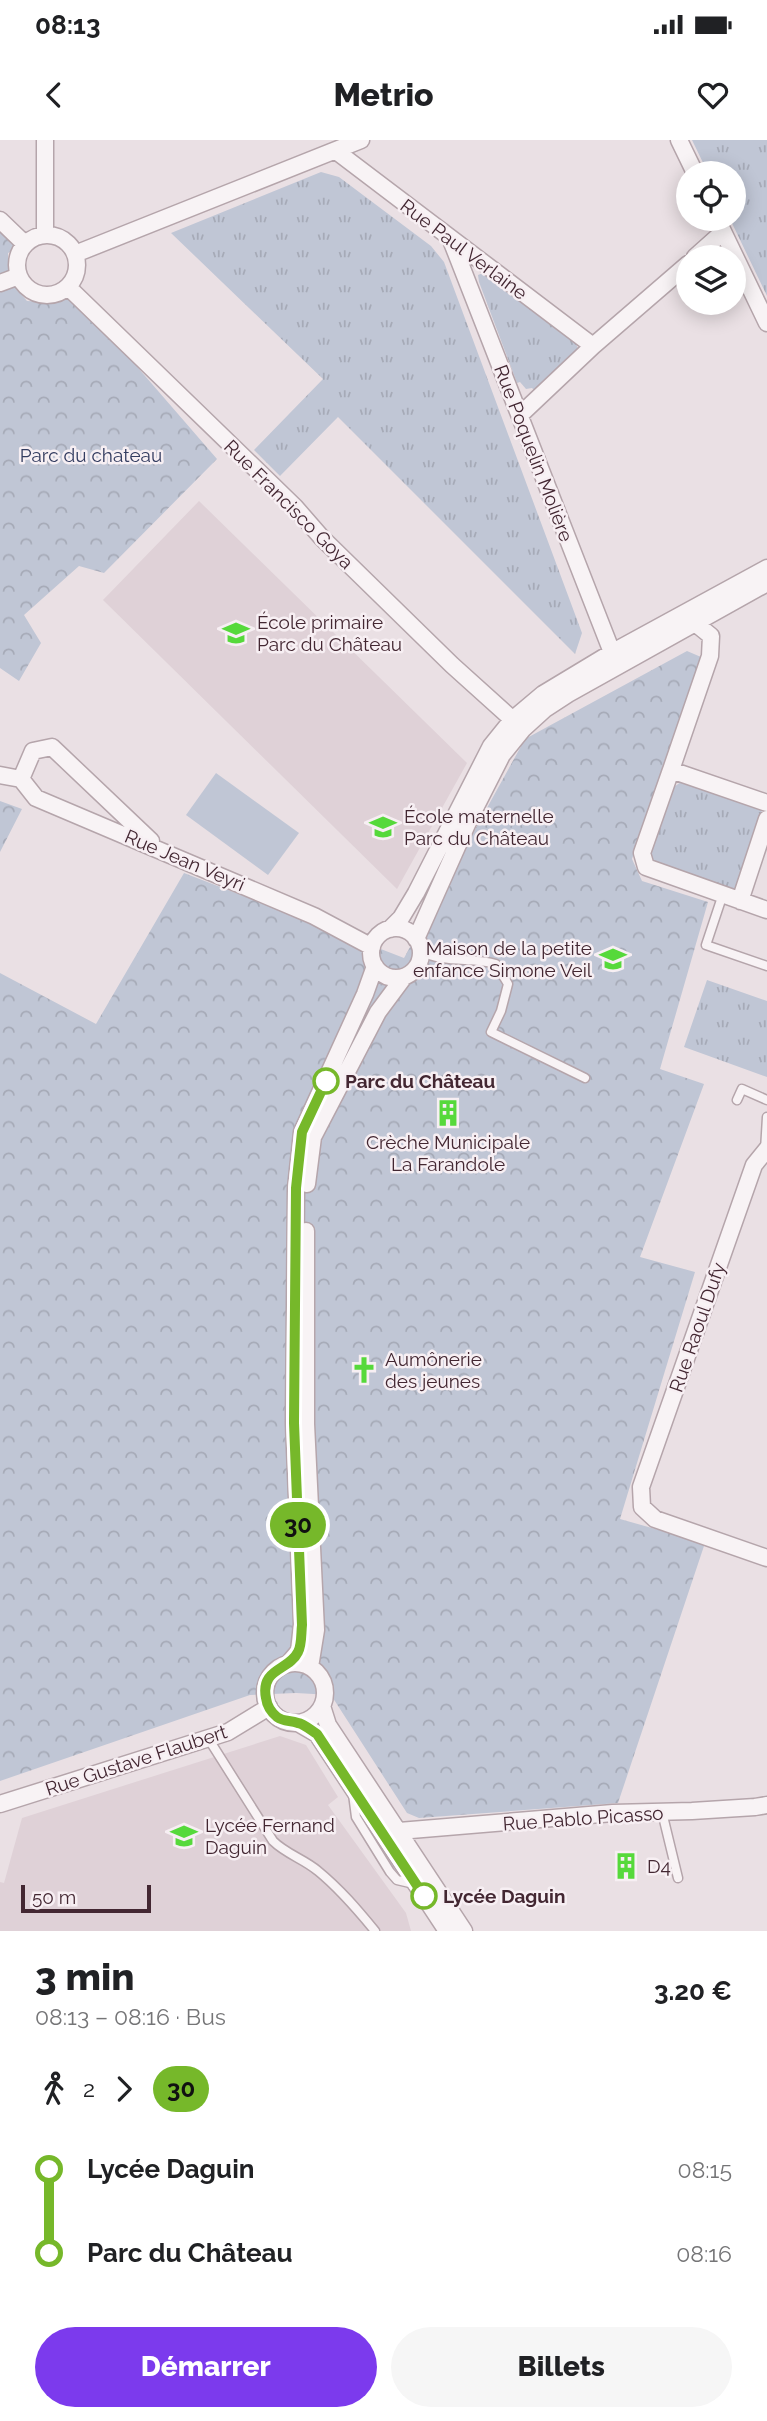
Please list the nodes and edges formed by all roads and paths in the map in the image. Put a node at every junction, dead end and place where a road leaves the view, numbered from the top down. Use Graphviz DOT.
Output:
graph roads {
  1 [pos="45,140"];
  2 [pos="361,140"];
  3 [pos="679,140"];
  4 [pos="336,150"];
  5 [pos="689,161"];
  6 [pos="0,220"];
  7 [pos="716,231"];
  8 [pos="722,231"];
  9 [pos="45,234"];
  10 [pos="451,240"];
  11 [pos="25,244"];
  12 [pos="705,245"];
  13 [pos="75,254"];
  14 [pos="676,274"];
  15 [pos="19,276"];
  16 [pos="0,284"];
  17 [pos="68,287"];
  18 [pos="767,323"];
  19 [pos="593,346"];
  20 [pos="520,415"];
  21 [pos="767,568"];
  22 [pos="767,583"];
  23 [pos="691,617"];
  24 [pos="614,659"];
  25 [pos="518,725"];
  26 [pos="671,770"];
  27 [pos="0,775"];
  28 [pos="21,779"];
  29 [pos="767,803"];
  30 [pos="767,820"];
  31 [pos="160,849"];
  32 [pos="760,864"];
  33 [pos="723,894"];
  34 [pos="740,901"];
  35 [pos="767,910"];
  36 [pos="390,929"];
  37 [pos="419,945"];
  38 [pos="372,947"];
  39 [pos="375,966"];
  40 [pos="767,966"];
  41 [pos="404,977"];
  42 [pos="585,1078"];
  43 [pos="737,1100"];
  44 [pos="767,1100"];
  45 [pos="767,1117"];
  46 [pos="766,1149"];
  47 [pos="767,1558"];
  48 [pos="288,1664"];
  49 [pos="310,1667"];
  50 [pos="322,1706"];
  51 [pos="269,1707"];
  52 [pos="298,1723"];
  53 [pos="208,1738"];
  54 [pos="0,1804"];
  55 [pos="767,1805"];
  56 [pos="662,1812"];
  57 [pos="399,1831"];
  58 [pos="678,1878"];
  59 [pos="375,1931"];
  60 [pos="447,1931"];
  61 [pos="464,1931"];
  1 -- 9 [label="street"];
  2 -- 4 [label="street"];
  3 -- 5 [label="street"];
  4 -- 10 [label="street, Rue Paul Verlaine"];
  4 -- 13 [label="street"];
  6 -- 11 [label="street"];
  7 -- 12 [label="street"];
  8 -- 18 [label="street"];
  9 -- 11 [label="street"];
  9 -- 13 [label="street"];
  10 -- 19 [label="street, Rue Paul Verlaine"];
  10 -- 20 [label="street, Rue Poquelin Molière"];
  11 -- 15 [label="street"];
  13 -- 17 [label="street"];
  14 -- 19 [label="street"];
  15 -- 16 [label="street"];
  15 -- 17 [label="street"];
  17 -- 25 [label="street, Rue Francisco Goya"];
  19 -- 20 [label="street"];
  20 -- 24 [label="street, Rue Poquelin Molière"];
  21 -- 23 [label="street"];
  22 -- 23 [label="street"];
  23 -- 24 [label="street"];
  23 -- 26 [label="street"];
  24 -- 25 [label="street"];
  25 -- 36 [label="street"];
  25 -- 37 [label="street"];
  26 -- 29 [label="street"];
  26 -- 33 [label="street"];
  27 -- 28 [label="street"];
  28 -- 31 [label="street, Rue Jean Veyri"];
  28 -- 31 [label="street"];
  30 -- 32 [label="street"];
  31 -- 38 [label="street, Rue Jean Veyri"];
  32 -- 34 [label="street"];
  33 -- 34 [label="street"];
  33 -- 40 [label="lane"];
  34 -- 35 [label="street"];
  36 -- 37 [label="street"];
  36 -- 38 [label="street"];
  37 -- 41 [label="street"];
  37 -- 42 [label="lane"];
  38 -- 39 [label="street"];
  39 -- 41 [label="street"];
  39 -- 48 [label="street"];
  41 -- 49 [label="street"];
  43 -- 44 [label="lane"];
  45 -- 46 [label="lane"];
  46 -- 47 [label="street, Rue Raoul Dufy"];
  48 -- 49 [label="street"];
  48 -- 51 [label="street"];
  49 -- 50 [label="street"];
  50 -- 52 [label="street"];
  50 -- 57 [label="street"];
  51 -- 52 [label="street"];
  51 -- 53 [label="street, Rue Gustave Flaubert"];
  52 -- 60 [label="street"];
  53 -- 54 [label="street, Rue Gustave Flaubert"];
  53 -- 59 [label="lane"];
  55 -- 56 [label="street, Rue Pablo Picasso"];
  56 -- 57 [label="street, Rue Pablo Picasso"];
  56 -- 58 [label="lane"];
  57 -- 61 [label="street"];
}
